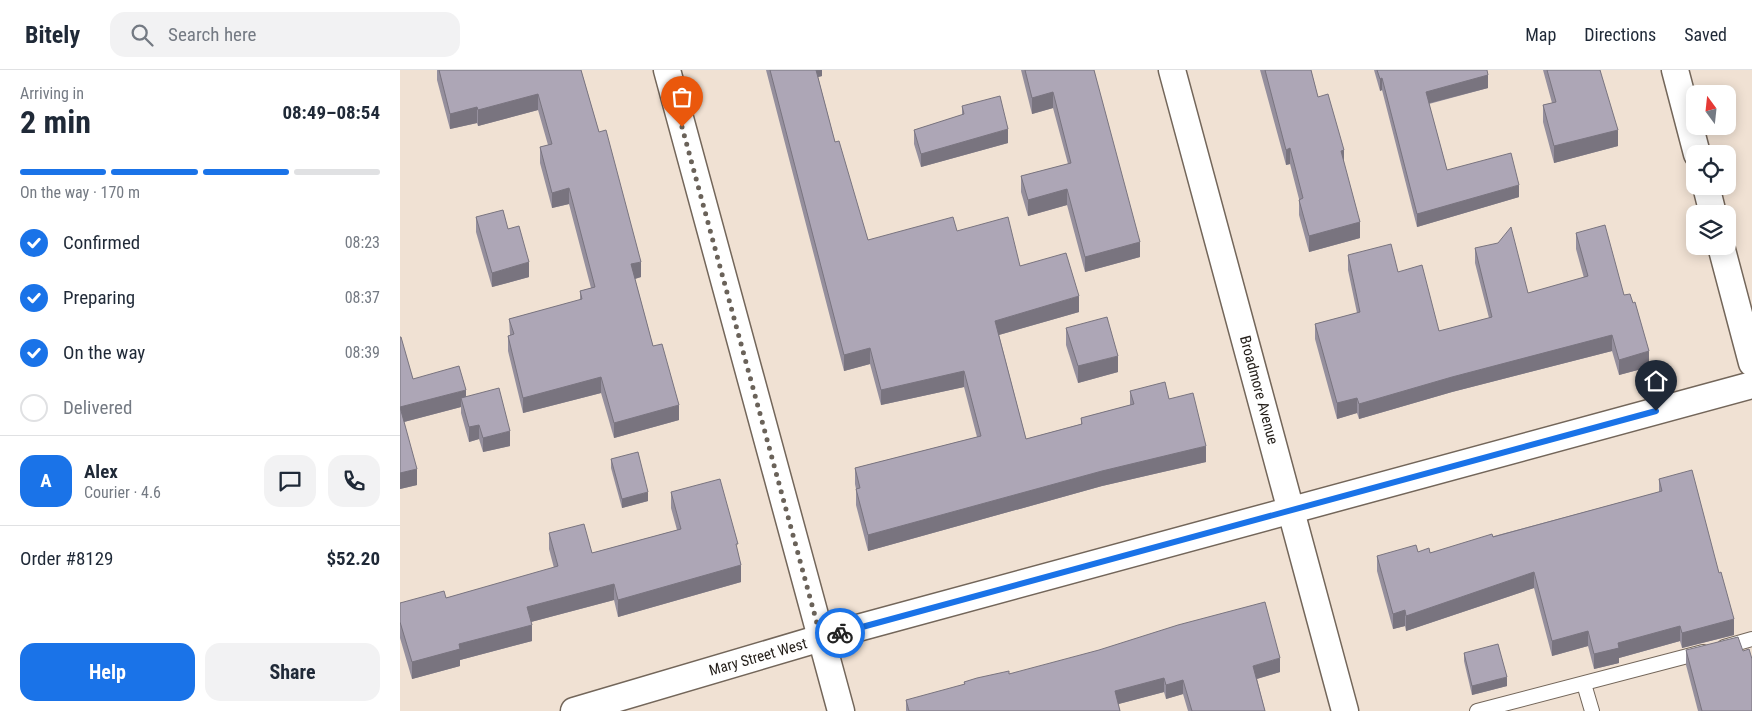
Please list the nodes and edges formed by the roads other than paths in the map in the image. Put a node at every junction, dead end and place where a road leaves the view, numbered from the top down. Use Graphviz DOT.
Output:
graph roads {
  1 [pos="667,70"];
  2 [pos="1172,70"];
  3 [pos="1675,70"];
  4 [pos="1695,145"];
  5 [pos="1723,255"];
  6 [pos="1752,363"];
  7 [pos="1752,385"];
  8 [pos="1291,510"];
  9 [pos="821,638"];
  10 [pos="1752,639"];
  11 [pos="1584,684"];
  12 [pos="574,711"];
  13 [pos="841,711"];
  14 [pos="1345,711"];
  15 [pos="1477,711"];
  16 [pos="1592,711"];
  1 -- 9 [label="street"];
  2 -- 8 [label="street, Broadmore Avenue"];
  3 -- 4 [label="street"];
  5 -- 6 [label="street"];
  7 -- 8 [label="street, Mary Street West"];
  8 -- 9 [label="street, Mary Street West"];
  8 -- 14 [label="street, Broadmore Avenue"];
  9 -- 12 [label="street, Mary Street West"];
  9 -- 13 [label="street"];
  10 -- 11 [label="lane"];
  11 -- 15 [label="lane"];
  11 -- 16 [label="lane"];
}
